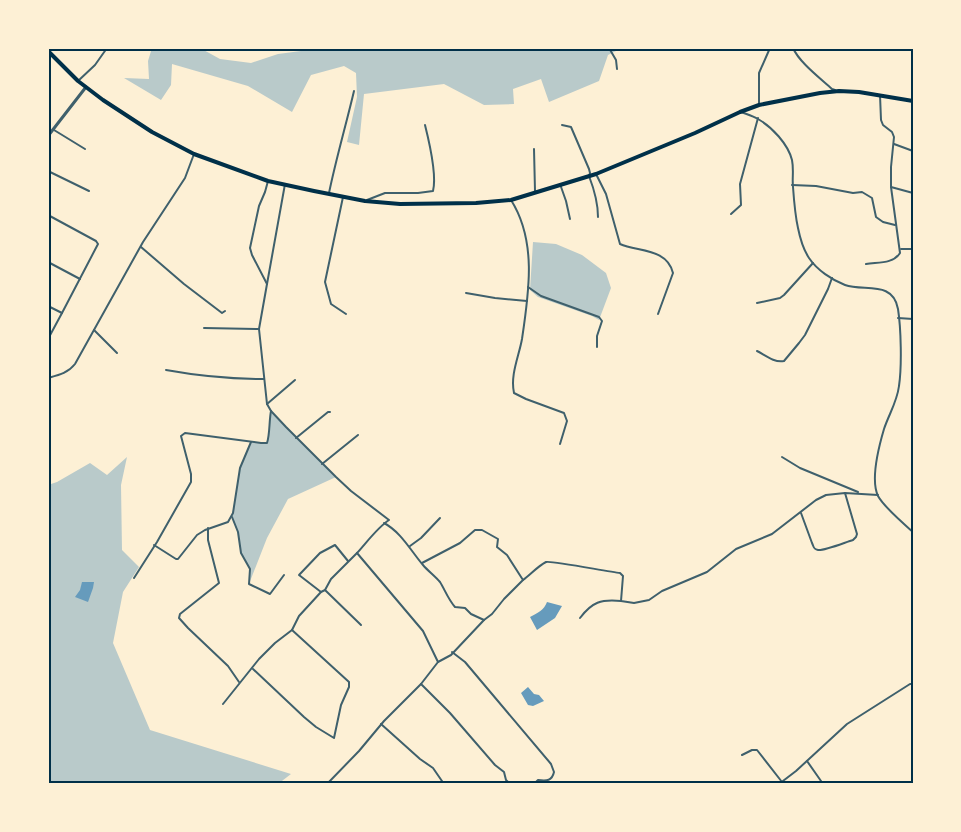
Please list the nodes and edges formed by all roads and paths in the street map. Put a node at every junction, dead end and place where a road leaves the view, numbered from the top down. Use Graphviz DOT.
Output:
graph roads {
  1 [pos="107,48"];
  2 [pos="609,48"];
  3 [pos="770,48"];
  4 [pos="793,48"];
  5 [pos="48,51"];
  6 [pos="617,69"];
  7 [pos="78,81"];
  8 [pos="86,87"];
  9 [pos="354,91"];
  10 [pos="839,91"];
  11 [pos="880,95"];
  12 [pos="913,101"];
  13 [pos="759,105"];
  14 [pos="740,112"];
  15 [pos="758,118"];
  16 [pos="562,124"];
  17 [pos="425,125"];
  18 [pos="53,130"];
  19 [pos="48,136"];
  20 [pos="894,144"];
  21 [pos="85,149"];
  22 [pos="534,149"];
  23 [pos="913,151"];
  24 [pos="194,154"];
  25 [pos="48,171"];
  26 [pos="596,174"];
  27 [pos="589,176"];
  28 [pos="268,181"];
  29 [pos="285,184"];
  30 [pos="560,184"];
  31 [pos="792,185"];
  32 [pos="891,188"];
  33 [pos="89,191"];
  34 [pos="535,192"];
  35 [pos="913,193"];
  36 [pos="329,194"];
  37 [pos="343,197"];
  38 [pos="511,200"];
  39 [pos="365,201"];
  40 [pos="731,214"];
  41 [pos="48,215"];
  42 [pos="598,217"];
  43 [pos="570,219"];
  44 [pos="896,225"];
  45 [pos="140,247"];
  46 [pos="901,249"];
  47 [pos="913,249"];
  48 [pos="48,262"];
  49 [pos="813,263"];
  50 [pos="866,264"];
  51 [pos="832,278"];
  52 [pos="80,279"];
  53 [pos="267,284"];
  54 [pos="528,286"];
  55 [pos="466,293"];
  56 [pos="527,301"];
  57 [pos="758,303"];
  58 [pos="48,306"];
  59 [pos="225,311"];
  60 [pos="62,313"];
  61 [pos="346,314"];
  62 [pos="658,314"];
  63 [pos="898,318"];
  64 [pos="913,319"];
  65 [pos="204,328"];
  66 [pos="259,329"];
  67 [pos="94,330"];
  68 [pos="48,339"];
  69 [pos="597,347"];
  70 [pos="757,351"];
  71 [pos="117,353"];
  72 [pos="166,370"];
  73 [pos="48,378"];
  74 [pos="264,379"];
  75 [pos="295,381"];
  76 [pos="267,404"];
  77 [pos="271,411"];
  78 [pos="330,412"];
  79 [pos="358,435"];
  80 [pos="296,438"];
  81 [pos="251,442"];
  82 [pos="560,444"];
  83 [pos="782,457"];
  84 [pos="322,464"];
  85 [pos="845,493"];
  86 [pos="860,493"];
  87 [pos="878,495"];
  88 [pos="801,512"];
  89 [pos="232,516"];
  90 [pos="440,518"];
  91 [pos="384,523"];
  92 [pos="208,528"];
  93 [pos="913,532"];
  94 [pos="154,545"];
  95 [pos="410,546"];
  96 [pos="357,553"];
  97 [pos="348,561"];
  98 [pos="422,563"];
  99 [pos="284,575"];
  100 [pos="134,578"];
  101 [pos="524,580"];
  102 [pos="325,590"];
  103 [pos="321,592"];
  104 [pos="621,601"];
  105 [pos="580,618"];
  106 [pos="484,620"];
  107 [pos="361,625"];
  108 [pos="292,630"];
  109 [pos="452,652"];
  110 [pos="438,662"];
  111 [pos="253,669"];
  112 [pos="240,682"];
  113 [pos="421,684"];
  114 [pos="913,684"];
  115 [pos="223,704"];
  116 [pos="381,724"];
  117 [pos="742,755"];
  118 [pos="807,761"];
  119 [pos="780,783"];
  120 [pos="327,784"];
  121 [pos="444,784"];
  122 [pos="510,784"];
  123 [pos="534,784"];
  124 [pos="817,784"];
  1 -- 7 [label="street"];
  2 -- 6 [label="street"];
  3 -- 13 [label="street"];
  4 -- 10 [label="street"];
  5 -- 7 [label="highway"];
  7 -- 8 [label="highway"];
  8 -- 18 [label="street"];
  8 -- 24 [label="highway"];
  9 -- 36 [label="street"];
  10 -- 11 [label="highway"];
  10 -- 13 [label="highway"];
  11 -- 12 [label="highway"];
  11 -- 20 [label="street"];
  13 -- 14 [label="highway"];
  14 -- 15 [label="street"];
  14 -- 26 [label="highway"];
  15 -- 31 [label="street"];
  15 -- 40 [label="street"];
  16 -- 27 [label="street"];
  17 -- 39 [label="street"];
  18 -- 19 [label="street"];
  18 -- 21 [label="street"];
  20 -- 23 [label="street"];
  20 -- 32 [label="street"];
  22 -- 34 [label="street"];
  24 -- 28 [label="highway"];
  24 -- 45 [label="street"];
  25 -- 33 [label="street"];
  26 -- 27 [label="highway"];
  26 -- 62 [label="street"];
  27 -- 30 [label="highway"];
  27 -- 42 [label="street"];
  28 -- 29 [label="highway"];
  28 -- 53 [label="street"];
  29 -- 36 [label="highway"];
  29 -- 53 [label="street"];
  30 -- 34 [label="highway"];
  30 -- 43 [label="street"];
  31 -- 44 [label="street"];
  31 -- 49 [label="street"];
  32 -- 35 [label="street"];
  32 -- 44 [label="street"];
  34 -- 38 [label="highway"];
  36 -- 37 [label="highway"];
  37 -- 39 [label="highway"];
  37 -- 61 [label="street"];
  38 -- 39 [label="highway"];
  38 -- 54 [label="street"];
  41 -- 52 [label="street"];
  44 -- 46 [label="street"];
  45 -- 59 [label="street"];
  45 -- 67 [label="street"];
  46 -- 47 [label="street"];
  46 -- 50 [label="street"];
  48 -- 52 [label="street"];
  49 -- 51 [label="street"];
  49 -- 57 [label="street"];
  51 -- 63 [label="street"];
  51 -- 70 [label="street"];
  52 -- 60 [label="street"];
  53 -- 66 [label="street"];
  54 -- 56 [label="street"];
  54 -- 69 [label="street"];
  55 -- 56 [label="street"];
  56 -- 82 [label="street"];
  58 -- 60 [label="street"];
  60 -- 68 [label="street"];
  63 -- 64 [label="street"];
  63 -- 87 [label="street"];
  65 -- 66 [label="street"];
  66 -- 74 [label="street"];
  67 -- 71 [label="street"];
  67 -- 73 [label="street"];
  72 -- 74 [label="street"];
  74 -- 76 [label="street"];
  75 -- 76 [label="street"];
  76 -- 77 [label="street"];
  77 -- 80 [label="street"];
  77 -- 81 [label="street"];
  78 -- 80 [label="street"];
  79 -- 84 [label="street"];
  80 -- 84 [label="street"];
  81 -- 89 [label="street"];
  81 -- 94 [label="street"];
  83 -- 86 [label="street"];
  84 -- 91 [label="street"];
  85 -- 86 [label="street"];
  85 -- 88 [label="street"];
  85 -- 88 [label="street"];
  86 -- 87 [label="street"];
  87 -- 93 [label="street"];
  88 -- 104 [label="street"];
  89 -- 92 [label="street"];
  89 -- 99 [label="street"];
  90 -- 95 [label="street"];
  91 -- 95 [label="street"];
  91 -- 96 [label="street"];
  92 -- 94 [label="street"];
  92 -- 112 [label="street"];
  94 -- 100 [label="street"];
  95 -- 98 [label="street"];
  96 -- 97 [label="street"];
  96 -- 110 [label="street"];
  97 -- 102 [label="street"];
  97 -- 103 [label="street"];
  98 -- 101 [label="street"];
  98 -- 106 [label="street"];
  101 -- 104 [label="street"];
  101 -- 106 [label="street"];
  102 -- 103 [label="street"];
  102 -- 107 [label="street"];
  103 -- 108 [label="street"];
  104 -- 105 [label="street"];
  106 -- 110 [label="street"];
  108 -- 111 [label="street"];
  108 -- 111 [label="street"];
  109 -- 123 [label="street"];
  110 -- 113 [label="street"];
  111 -- 112 [label="street"];
  112 -- 115 [label="street"];
  113 -- 116 [label="street"];
  113 -- 122 [label="street"];
  114 -- 118 [label="street"];
  116 -- 120 [label="street"];
  116 -- 121 [label="street"];
  117 -- 119 [label="street"];
  118 -- 119 [label="street"];
  118 -- 124 [label="street"];
}
